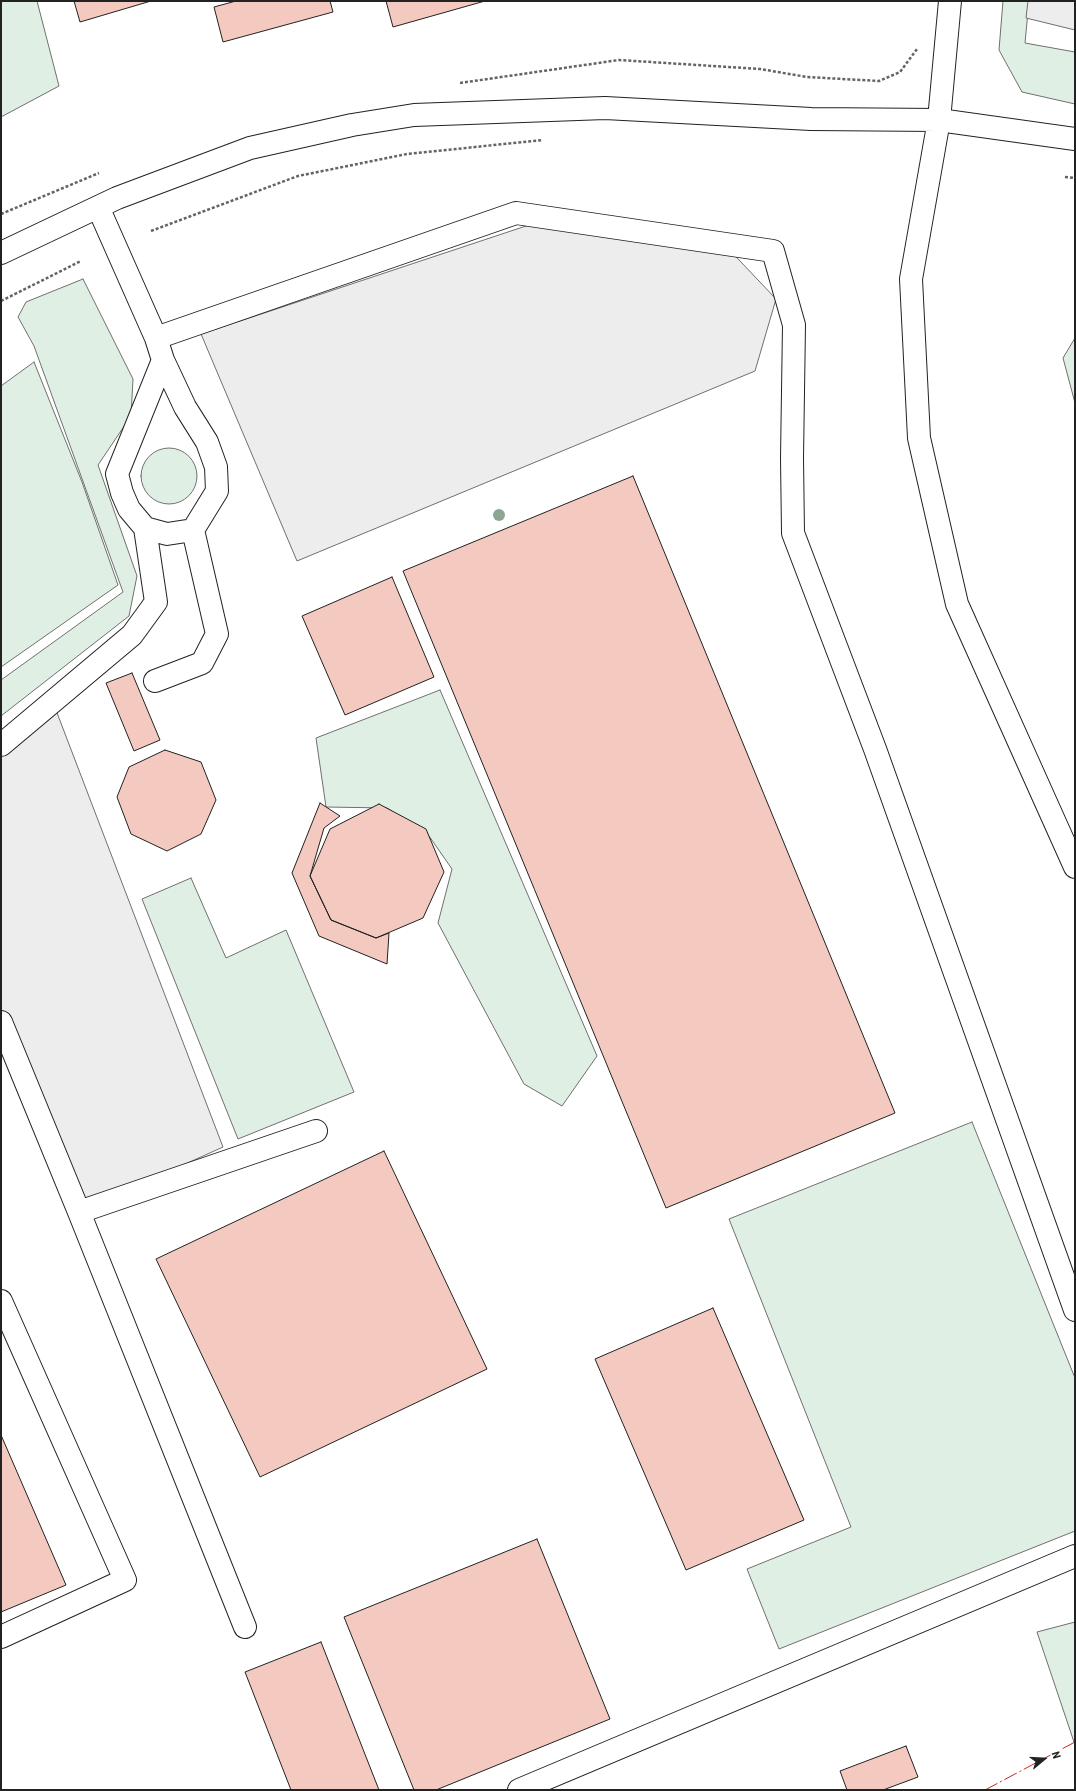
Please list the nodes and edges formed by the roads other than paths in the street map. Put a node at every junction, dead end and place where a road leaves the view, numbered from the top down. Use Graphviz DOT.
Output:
graph roads {
  1 [pos="950,1"];
  2 [pos="938,120"];
  3 [pos="1075,139"];
  4 [pos="98,206"];
  5 [pos="1,254"];
  6 [pos="156,338"];
  7 [pos="163,360"];
  8 [pos="145,528"];
  9 [pos="193,530"];
  10 [pos="155,681"];
  11 [pos="1,745"];
  12 [pos="1075,866"];
  13 [pos="1,1022"];
  14 [pos="316,1131"];
  15 [pos="79,1212"];
  16 [pos="1,1301"];
  17 [pos="1075,1310"];
  18 [pos="1075,1556"];
  19 [pos="245,1627"];
  20 [pos="1,1637"];
  21 [pos="519,1790"];
  1 -- 2 [label="street"];
  2 -- 3 [label="street"];
  2 -- 4 [label="street"];
  2 -- 12 [label="street"];
  4 -- 5 [label="street"];
  4 -- 6 [label="street"];
  6 -- 7 [label="street"];
  6 -- 17 [label="street"];
  7 -- 8 [label="street"];
  7 -- 9 [label="street"];
  8 -- 9 [label="street"];
  8 -- 11 [label="street"];
  9 -- 10 [label="street"];
  13 -- 15 [label="street"];
  14 -- 15 [label="street"];
  15 -- 19 [label="street"];
  16 -- 20 [label="street"];
  18 -- 21 [label="street"];
}
